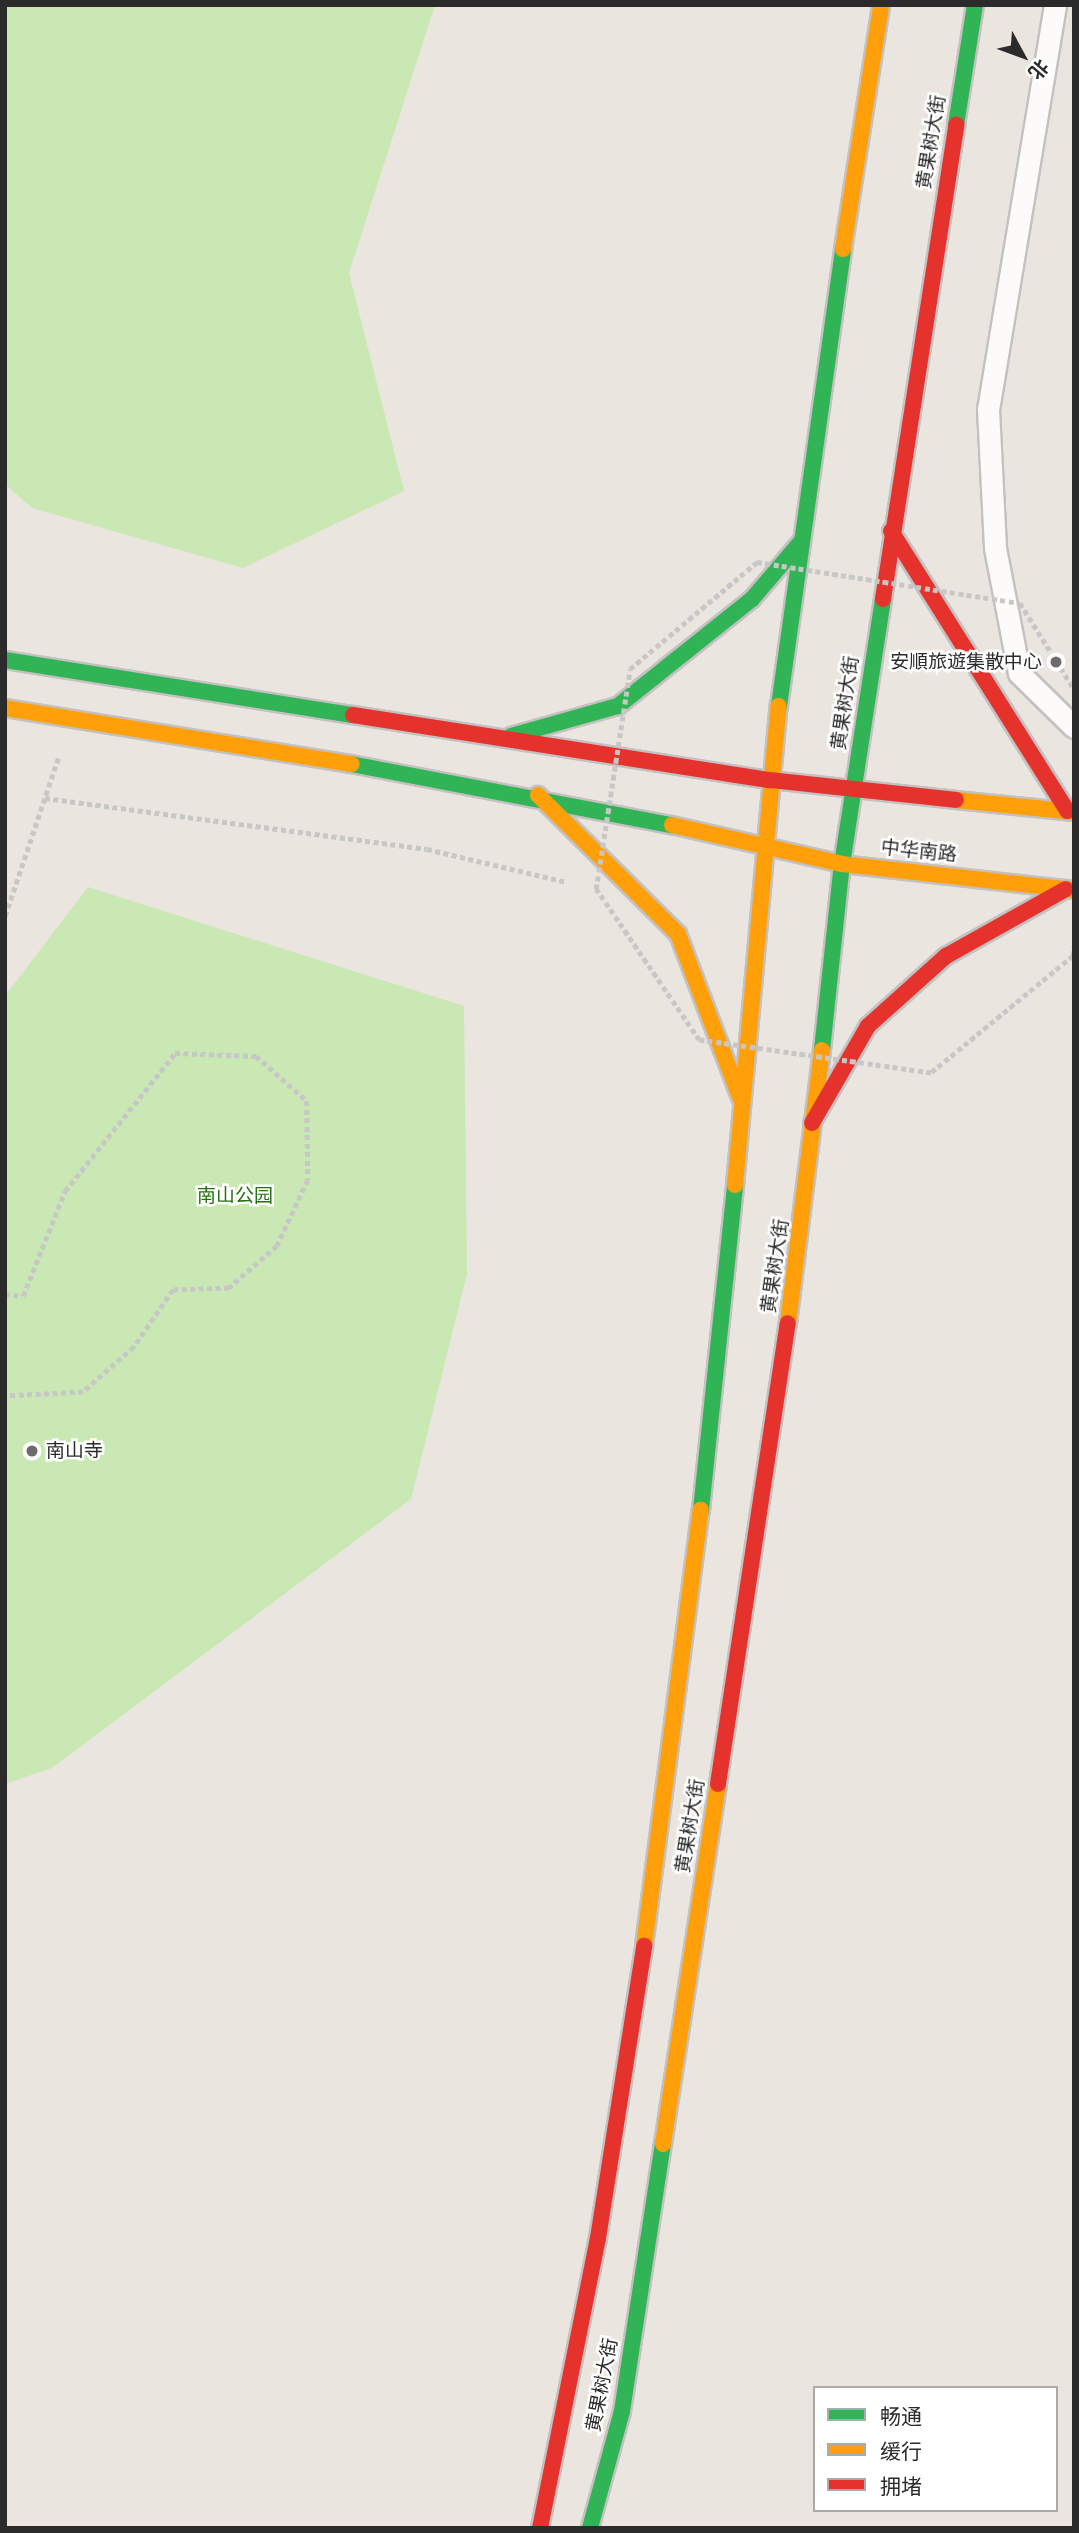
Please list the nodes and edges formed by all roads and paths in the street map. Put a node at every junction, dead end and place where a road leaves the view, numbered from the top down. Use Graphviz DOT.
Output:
graph roads {
  1 [pos="881,5"];
  2 [pos="975,5"];
  3 [pos="1055,5"];
  4 [pos="891,531"];
  5 [pos="799,544"];
  6 [pos="5,660"];
  7 [pos="5,687"];
  8 [pos="1074,689"];
  9 [pos="11,709"];
  10 [pos="72,719"];
  11 [pos="1074,727"];
  12 [pos="496,740"];
  13 [pos="770,779"];
  14 [pos="854,784"];
  15 [pos="538,794"];
  16 [pos="45,798"];
  17 [pos="1070,811"];
  18 [pos="762,841"];
  19 [pos="842,864"];
  20 [pos="596,889"];
  21 [pos="1070,889"];
  22 [pos="5,916"];
  23 [pos="1074,947"];
  24 [pos="743,1105"];
  25 [pos="811,1125"];
  26 [pos="5,1294"];
  27 [pos="5,1396"];
  28 [pos="540,2528"];
  29 [pos="590,2528"];
  1 -- 5 [label="main road, 黄果树大街"];
  2 -- 4 [label="main road, 黄果树大街"];
  3 -- 11 [label="lane"];
  4 -- 14 [label="main road, 黄果树大街"];
  4 -- 17 [label="main road"];
  5 -- 12 [label="main road"];
  5 -- 13 [label="main road, 黄果树大街"];
  6 -- 12 [label="main road"];
  7 -- 9 [label="main road"];
  8 -- 20 [label="path, bridge"];
  9 -- 10 [label="main road, 中华南路"];
  10 -- 15 [label="main road, 中华南路"];
  10 -- 16 [label="path"];
  12 -- 13 [label="main road"];
  13 -- 14 [label="main road"];
  13 -- 18 [label="main road, 黄果树大街"];
  14 -- 17 [label="main road"];
  14 -- 19 [label="main road, 黄果树大街"];
  15 -- 18 [label="main road, 中华南路"];
  15 -- 24 [label="main road"];
  16 -- 20 [label="path"];
  16 -- 22 [label="path"];
  18 -- 19 [label="main road, 中华南路"];
  18 -- 24 [label="main road, 黄果树大街"];
  19 -- 21 [label="main road, 中华南路"];
  19 -- 25 [label="main road, 黄果树大街"];
  20 -- 23 [label="path, bridge"];
  21 -- 25 [label="main road"];
  24 -- 28 [label="main road, 黄果树大街"];
  25 -- 29 [label="main road, 黄果树大街"];
  26 -- 27 [label="path"];
}
